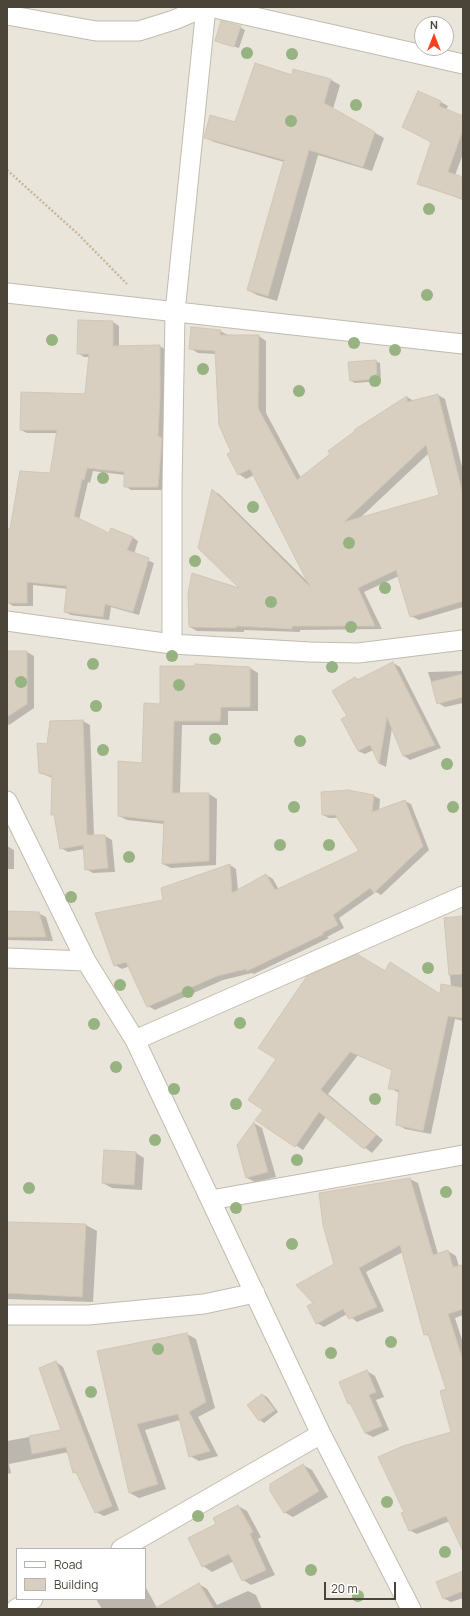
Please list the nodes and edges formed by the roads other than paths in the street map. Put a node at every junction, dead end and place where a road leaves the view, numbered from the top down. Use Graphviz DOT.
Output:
graph roads {
  1 [pos="205,7"];
  2 [pos="210,7"];
  3 [pos="7,15"];
  4 [pos="463,64"];
  5 [pos="7,293"];
  6 [pos="175,312"];
  7 [pos="463,344"];
  8 [pos="7,621"];
  9 [pos="463,640"];
  10 [pos="172,644"];
  11 [pos="7,801"];
  12 [pos="463,896"];
  13 [pos="7,958"];
  14 [pos="86,961"];
  15 [pos="135,1040"];
  16 [pos="463,1155"];
  17 [pos="211,1200"];
  18 [pos="255,1293"];
  19 [pos="7,1315"];
  20 [pos="321,1434"];
  21 [pos="123,1548"];
  22 [pos="31,1600"];
  23 [pos="16,1609"];
  24 [pos="411,1609"];
  1 -- 3 [label="street"];
  1 -- 6 [label="street"];
  2 -- 4 [label="street"];
  5 -- 6 [label="street"];
  6 -- 7 [label="street"];
  6 -- 10 [label="street"];
  8 -- 10 [label="street"];
  9 -- 10 [label="street"];
  11 -- 14 [label="street"];
  12 -- 15 [label="street"];
  13 -- 14 [label="street"];
  14 -- 15 [label="street"];
  15 -- 17 [label="street"];
  16 -- 17 [label="street"];
  17 -- 18 [label="street"];
  18 -- 19 [label="street"];
  18 -- 20 [label="street"];
  20 -- 21 [label="street"];
  20 -- 24 [label="street"];
  22 -- 23 [label="street"];
}
